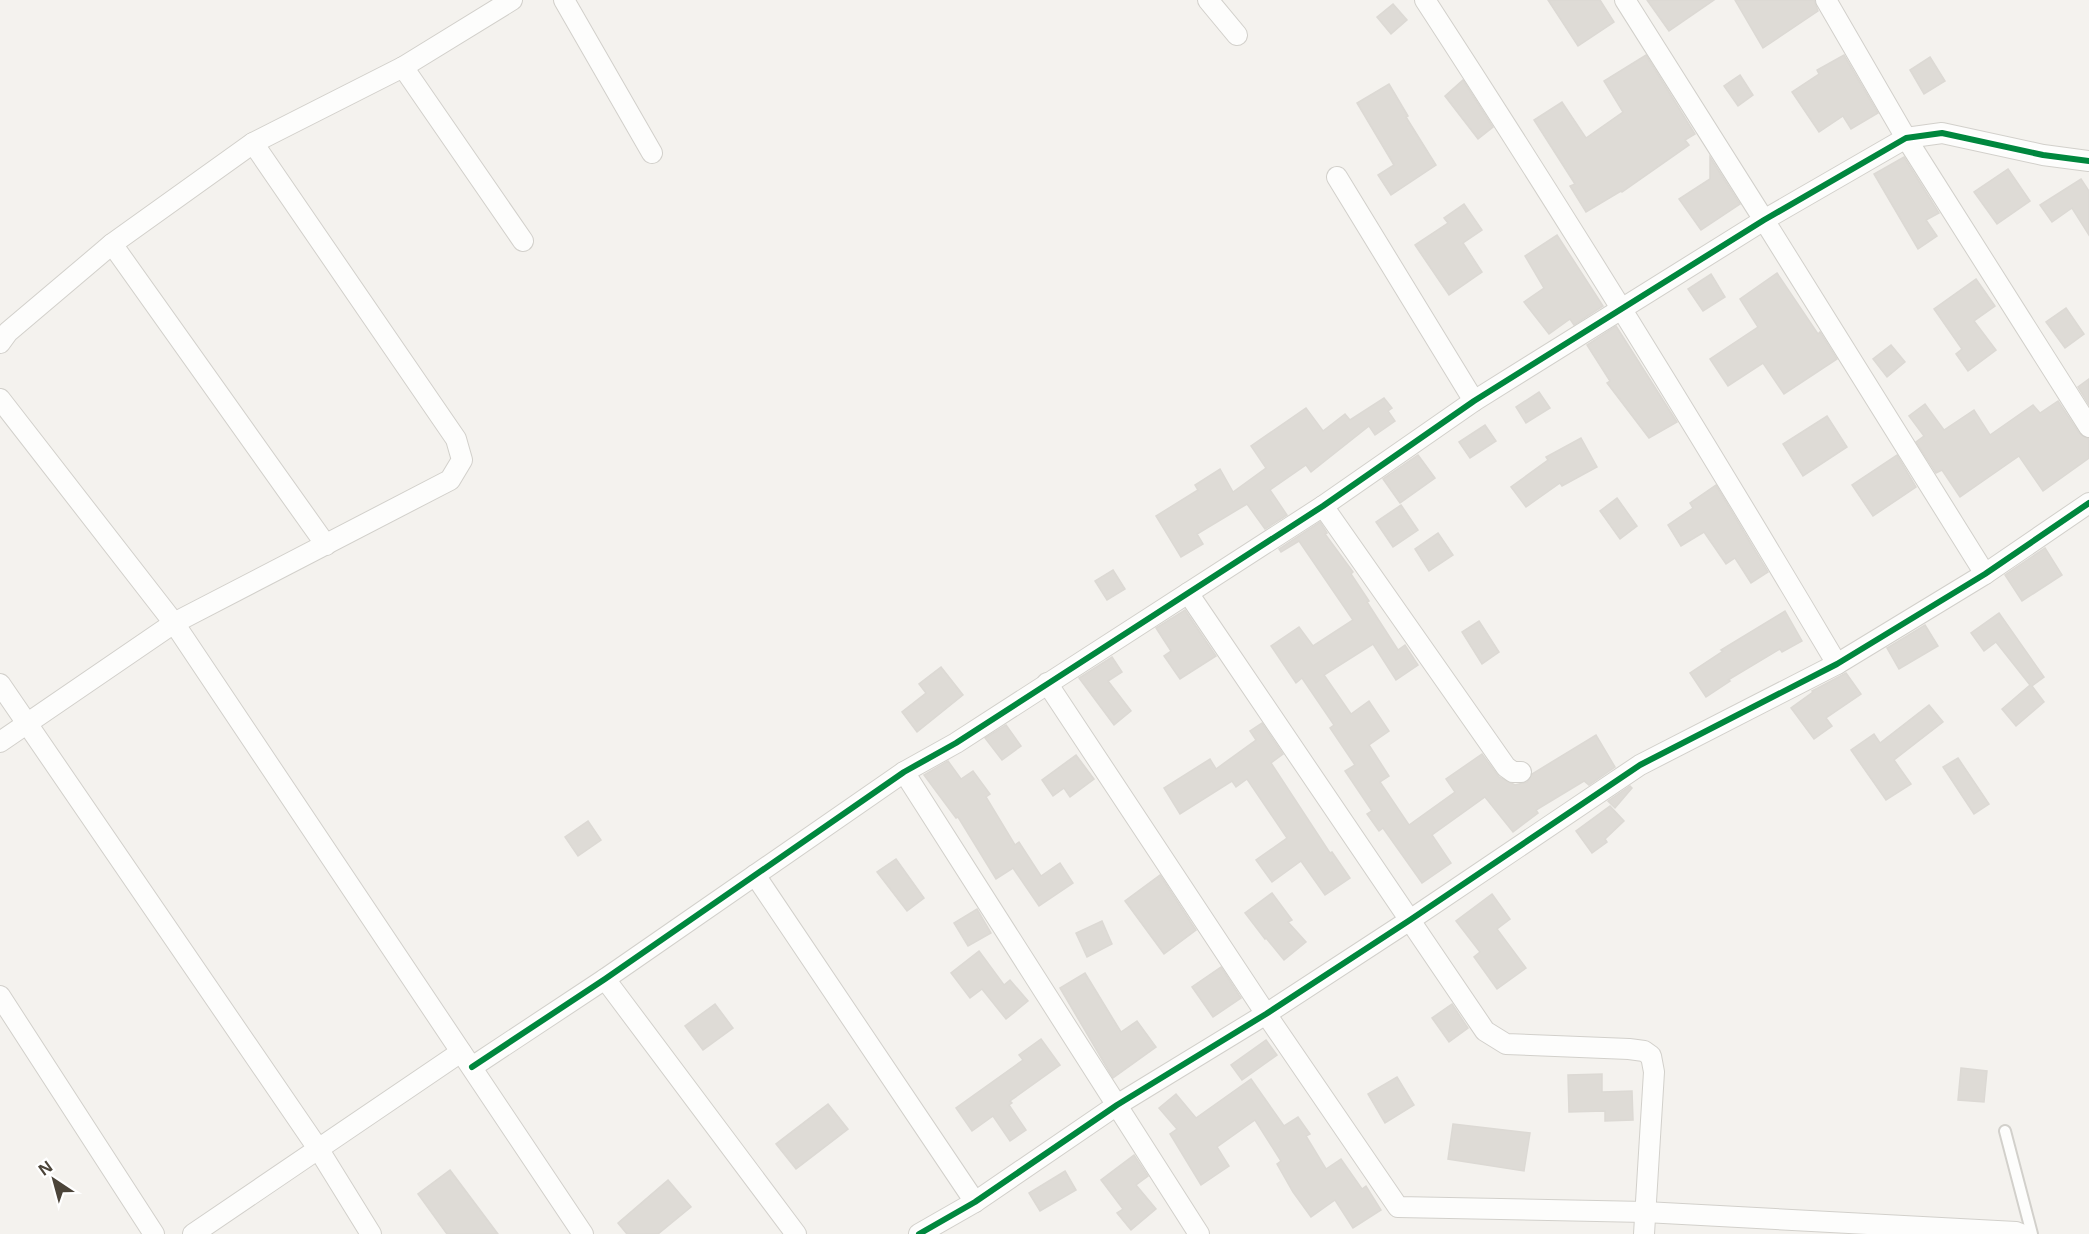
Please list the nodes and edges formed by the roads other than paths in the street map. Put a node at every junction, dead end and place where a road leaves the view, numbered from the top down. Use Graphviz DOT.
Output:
graph roads {
  1 [pos="512,0"];
  2 [pos="564,0"];
  3 [pos="1208,0"];
  4 [pos="1425,0"];
  5 [pos="1625,0"];
  6 [pos="1826,0"];
  7 [pos="1237,36"];
  8 [pos="403,67"];
  9 [pos="1906,138"];
  10 [pos="253,143"];
  11 [pos="652,153"];
  12 [pos="2089,161"];
  13 [pos="1337,177"];
  14 [pos="1764,220"];
  15 [pos="523,241"];
  16 [pos="112,244"];
  17 [pos="1622,307"];
  18 [pos="0,343"];
  19 [pos="0,399"];
  20 [pos="1474,401"];
  21 [pos="2089,427"];
  22 [pos="2089,503"];
  23 [pos="1323,506"];
  24 [pos="326,545"];
  25 [pos="1985,574"];
  26 [pos="1188,593"];
  27 [pos="174,623"];
  28 [pos="1837,664"];
  29 [pos="1047,683"];
  30 [pos="0,684"];
  31 [pos="28,722"];
  32 [pos="0,742"];
  33 [pos="904,772"];
  34 [pos="1521,772"];
  35 [pos="755,875"];
  36 [pos="1410,920"];
  37 [pos="605,979"];
  38 [pos="0,996"];
  39 [pos="1266,1014"];
  40 [pos="466,1059"];
  41 [pos="1117,1106"];
  42 [pos="2004,1131"];
  43 [pos="319,1150"];
  44 [pos="975,1202"];
  45 [pos="1645,1212"];
  46 [pos="154,1234"];
  47 [pos="194,1234"];
  48 [pos="371,1234"];
  49 [pos="583,1234"];
  50 [pos="795,1234"];
  51 [pos="919,1234"];
  52 [pos="1199,1234"];
  53 [pos="1644,1234"];
  54 [pos="2021,1234"];
  55 [pos="2032,1234"];
  1 -- 8 [label="street"];
  2 -- 11 [label="street"];
  3 -- 7 [label="street"];
  4 -- 17 [label="street"];
  5 -- 14 [label="street"];
  6 -- 9 [label="street"];
  8 -- 10 [label="street"];
  8 -- 15 [label="street"];
  9 -- 12 [label="street"];
  9 -- 14 [label="street"];
  9 -- 21 [label="street"];
  10 -- 16 [label="street"];
  10 -- 24 [label="street"];
  13 -- 20 [label="street"];
  14 -- 17 [label="street"];
  14 -- 25 [label="street"];
  16 -- 18 [label="street"];
  16 -- 24 [label="street"];
  17 -- 20 [label="street"];
  17 -- 28 [label="street"];
  19 -- 27 [label="street"];
  20 -- 23 [label="street"];
  22 -- 25 [label="street"];
  23 -- 26 [label="street"];
  23 -- 34 [label="street"];
  24 -- 27 [label="street"];
  25 -- 28 [label="street"];
  26 -- 29 [label="street"];
  26 -- 36 [label="street"];
  27 -- 31 [label="street"];
  27 -- 40 [label="street"];
  28 -- 36 [label="street"];
  29 -- 33 [label="street"];
  29 -- 39 [label="street"];
  30 -- 31 [label="street"];
  31 -- 32 [label="street"];
  31 -- 43 [label="street"];
  33 -- 35 [label="street"];
  33 -- 41 [label="street"];
  35 -- 37 [label="street"];
  35 -- 44 [label="street"];
  36 -- 39 [label="street"];
  36 -- 45 [label="street"];
  37 -- 40 [label="street"];
  37 -- 50 [label="street"];
  38 -- 46 [label="street"];
  39 -- 41 [label="street"];
  39 -- 45 [label="street"];
  40 -- 43 [label="street"];
  40 -- 49 [label="street"];
  41 -- 44 [label="street"];
  41 -- 52 [label="street"];
  42 -- 55 [label="lane"];
  43 -- 47 [label="street"];
  43 -- 48 [label="street"];
  44 -- 51 [label="street"];
  45 -- 53 [label="street"];
  45 -- 54 [label="street"];
}
